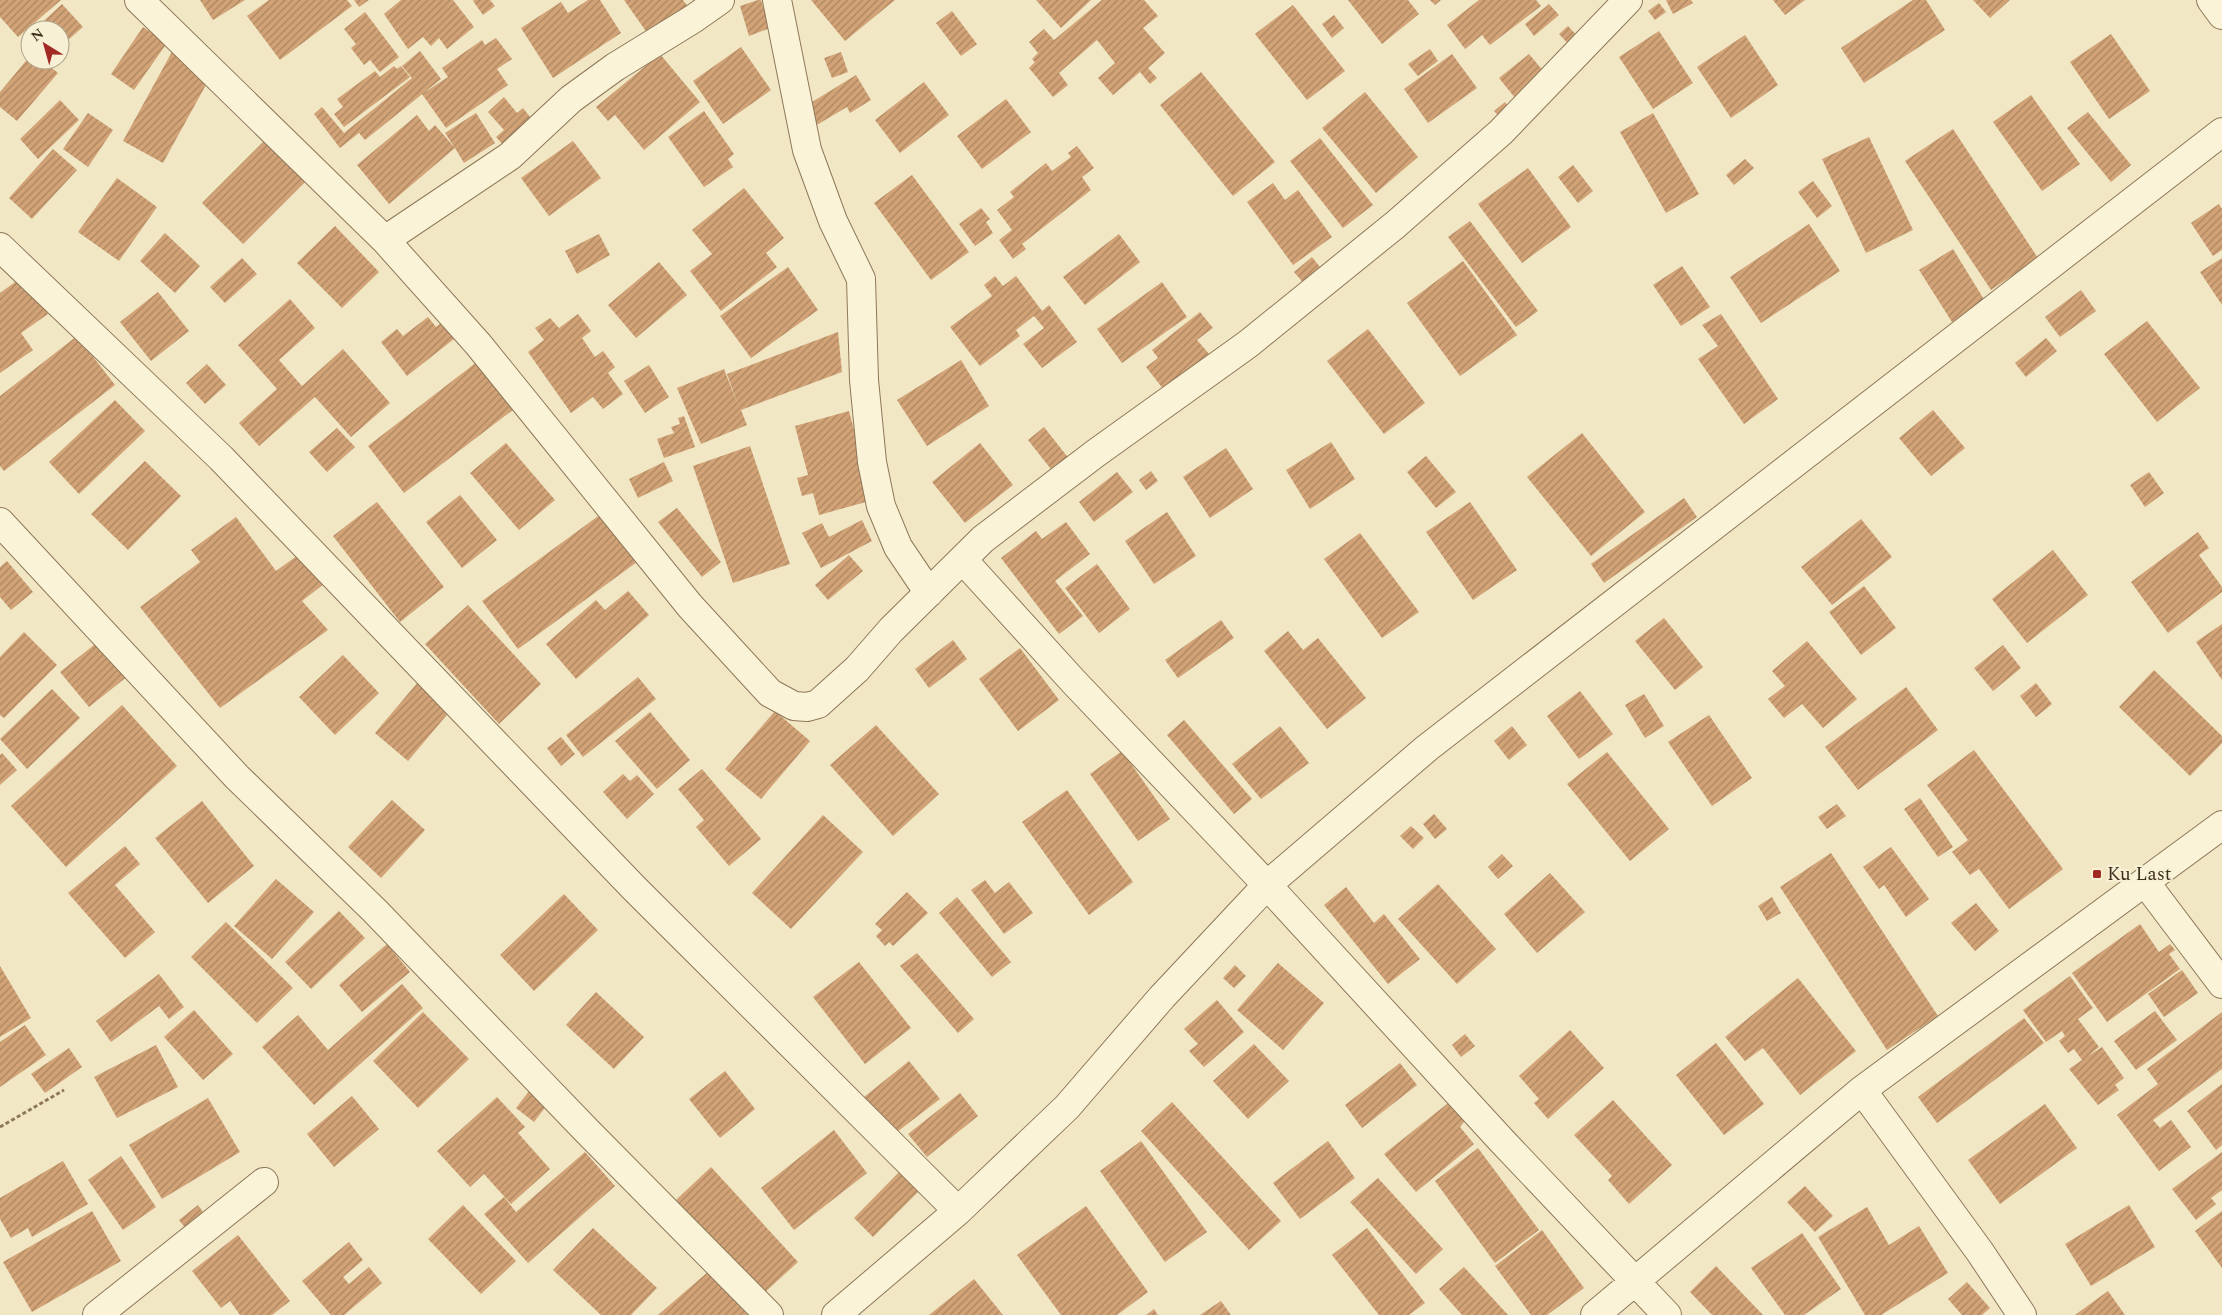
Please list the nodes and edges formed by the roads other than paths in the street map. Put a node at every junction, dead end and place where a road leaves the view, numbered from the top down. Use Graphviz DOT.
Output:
graph roads {
  1 [pos="139,0"];
  2 [pos="720,0"];
  3 [pos="777,0"];
  4 [pos="1628,0"];
  5 [pos="2211,0"];
  6 [pos="2222,15"];
  7 [pos="2222,132"];
  8 [pos="385,240"];
  9 [pos="0,247"];
  10 [pos="0,522"];
  11 [pos="963,560"];
  12 [pos="929,593"];
  13 [pos="2222,825"];
  14 [pos="2145,882"];
  15 [pos="1267,885"];
  16 [pos="2222,984"];
  17 [pos="1862,1090"];
  18 [pos="264,1182"];
  19 [pos="958,1211"];
  20 [pos="1636,1281"];
  21 [pos="97,1315"];
  22 [pos="769,1315"];
  23 [pos="836,1315"];
  24 [pos="1595,1315"];
  25 [pos="1668,1315"];
  26 [pos="2022,1315"];
  1 -- 8 [label="street"];
  2 -- 8 [label="street"];
  3 -- 12 [label="street"];
  4 -- 11 [label="street"];
  5 -- 6 [label="street"];
  7 -- 15 [label="street"];
  8 -- 12 [label="street"];
  9 -- 19 [label="street"];
  10 -- 22 [label="street"];
  11 -- 12 [label="street"];
  11 -- 15 [label="street"];
  13 -- 14 [label="street"];
  14 -- 16 [label="street"];
  14 -- 17 [label="street"];
  15 -- 19 [label="street"];
  15 -- 20 [label="street"];
  17 -- 20 [label="street"];
  17 -- 26 [label="street"];
  18 -- 21 [label="street"];
  19 -- 23 [label="street"];
  20 -- 24 [label="street"];
  20 -- 25 [label="street"];
}
